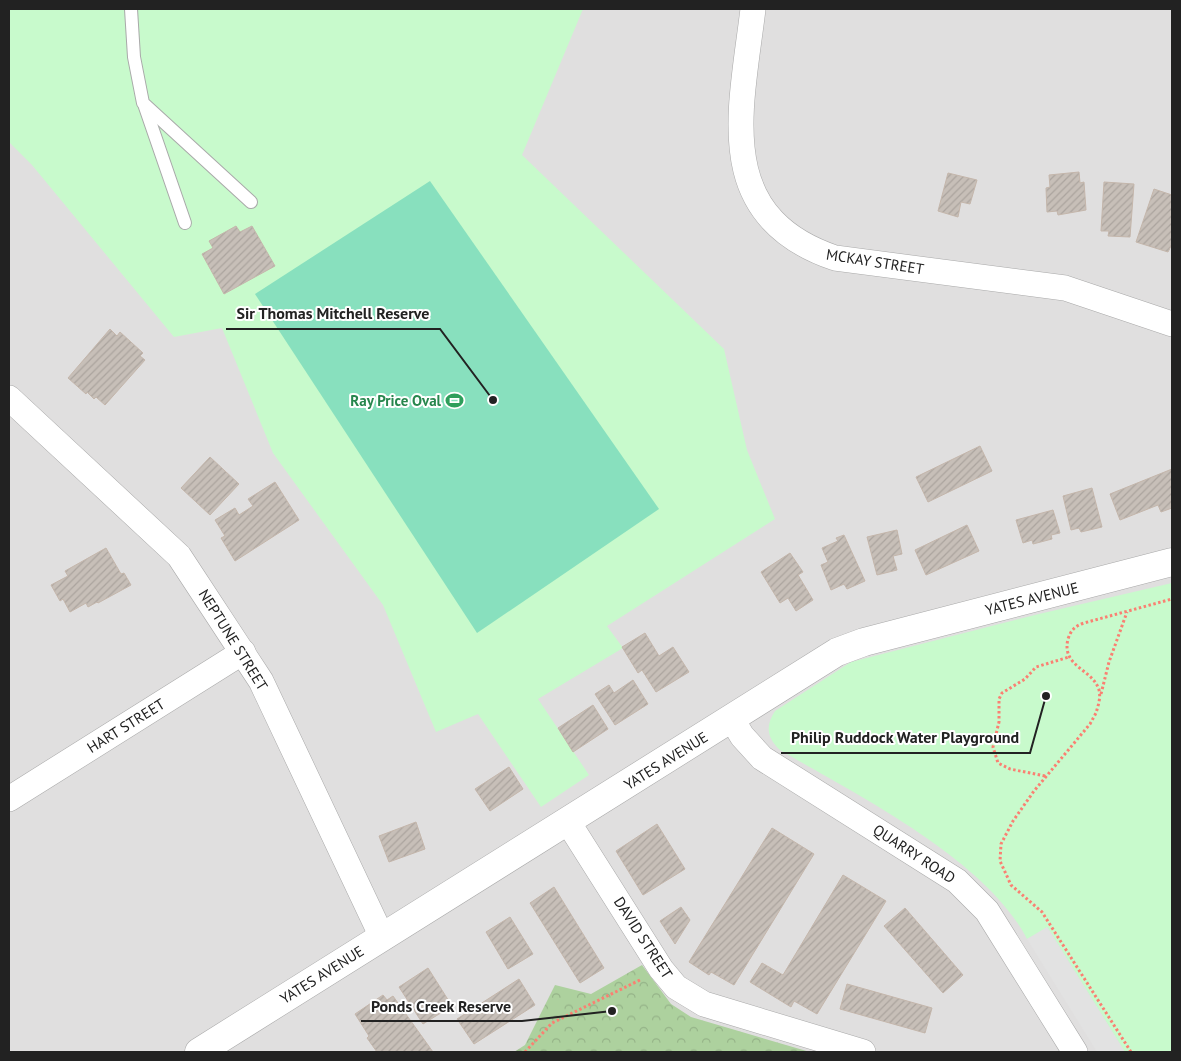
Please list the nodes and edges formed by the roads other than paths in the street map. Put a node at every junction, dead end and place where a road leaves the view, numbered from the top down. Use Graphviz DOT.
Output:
graph roads {
  1 [pos="131,9"];
  2 [pos="753,9"];
  3 [pos="144,104"];
  4 [pos="251,202"];
  5 [pos="185,223"];
  6 [pos="1172,324"];
  7 [pos="9,398"];
  8 [pos="1172,562"];
  9 [pos="243,652"];
  10 [pos="732,719"];
  11 [pos="9,800"];
  12 [pos="568,822"];
  13 [pos="382,937"];
  14 [pos="199,1052"];
  15 [pos="863,1052"];
  16 [pos="1075,1052"];
  1 -- 3 [label="lane"];
  2 -- 6 [label="street, MCKAY STREET"];
  3 -- 4 [label="lane"];
  3 -- 5 [label="lane"];
  7 -- 9 [label="street, NEPTUNE STREET"];
  8 -- 10 [label="street, YATES AVENUE"];
  9 -- 11 [label="street, HART STREET"];
  9 -- 13 [label="street, NEPTUNE STREET"];
  10 -- 12 [label="street, YATES AVENUE"];
  10 -- 16 [label="street, QUARRY ROAD"];
  12 -- 13 [label="street, YATES AVENUE"];
  12 -- 15 [label="street, DAVID STREET"];
  13 -- 14 [label="street, YATES AVENUE"];
}
